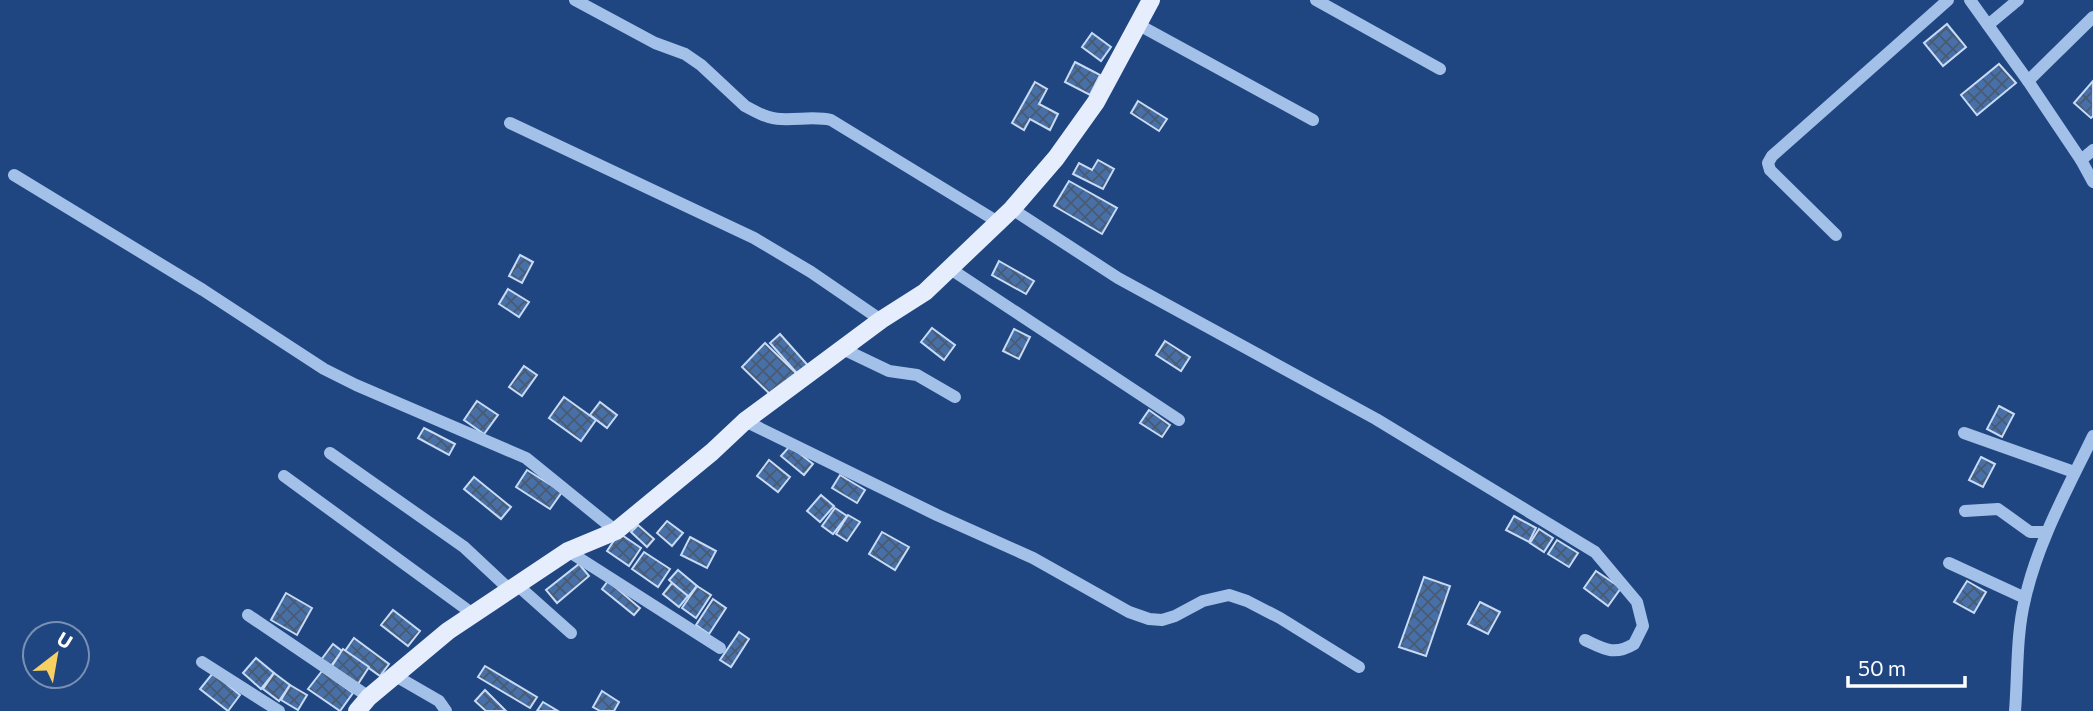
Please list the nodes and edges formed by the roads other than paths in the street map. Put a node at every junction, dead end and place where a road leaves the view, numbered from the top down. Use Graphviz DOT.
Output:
graph roads {
  1 [pos="576,0"];
  2 [pos="1151,0"];
  3 [pos="1316,0"];
  4 [pos="1948,0"];
  5 [pos="1970,0"];
  6 [pos="2018,0"];
  7 [pos="2093,17"];
  8 [pos="1139,25"];
  9 [pos="1989,25"];
  10 [pos="1440,69"];
  11 [pos="2028,81"];
  12 [pos="1313,120"];
  13 [pos="510,122"];
  14 [pos="2093,150"];
  15 [pos="2081,160"];
  16 [pos="14,175"];
  17 [pos="2093,182"];
  18 [pos="1012,209"];
  19 [pos="998,222"];
  20 [pos="1836,235"];
  21 [pos="949,268"];
  22 [pos="881,320"];
  23 [pos="843,349"];
  24 [pos="955,397"];
  25 [pos="1179,420"];
  26 [pos="745,421"];
  27 [pos="1964,433"];
  28 [pos="2093,436"];
  29 [pos="330,453"];
  30 [pos="2074,472"];
  31 [pos="284,476"];
  32 [pos="1965,511"];
  33 [pos="616,531"];
  34 [pos="2048,532"];
  35 [pos="569,551"];
  36 [pos="1949,563"];
  37 [pos="512,587"];
  38 [pos="2025,598"];
  39 [pos="473,614"];
  40 [pos="248,615"];
  41 [pos="571,633"];
  42 [pos="1585,640"];
  43 [pos="720,648"];
  44 [pos="202,662"];
  45 [pos="1359,667"];
  46 [pos="394,675"];
  47 [pos="369,697"];
  48 [pos="279,711"];
  49 [pos="357,711"];
  50 [pos="446,711"];
  51 [pos="2015,711"];
  1 -- 19 [label="street"];
  2 -- 8 [label="main road"];
  3 -- 10 [label="street"];
  4 -- 20 [label="street"];
  5 -- 9 [label="street"];
  6 -- 9 [label="street"];
  7 -- 11 [label="street"];
  8 -- 12 [label="street"];
  8 -- 18 [label="main road"];
  9 -- 11 [label="street"];
  11 -- 15 [label="street"];
  13 -- 22 [label="street"];
  14 -- 15 [label="street"];
  15 -- 17 [label="street"];
  16 -- 33 [label="street"];
  18 -- 19 [label="main road"];
  18 -- 42 [label="street"];
  19 -- 21 [label="main road"];
  21 -- 22 [label="main road"];
  21 -- 25 [label="street"];
  22 -- 23 [label="main road"];
  23 -- 24 [label="street"];
  23 -- 26 [label="main road"];
  26 -- 33 [label="main road"];
  26 -- 45 [label="street"];
  27 -- 30 [label="street"];
  28 -- 30 [label="street"];
  29 -- 37 [label="street"];
  30 -- 34 [label="street"];
  31 -- 39 [label="street"];
  32 -- 34 [label="street"];
  33 -- 35 [label="main road"];
  34 -- 38 [label="street"];
  35 -- 37 [label="main road"];
  35 -- 43 [label="street"];
  36 -- 38 [label="street"];
  37 -- 39 [label="main road"];
  37 -- 41 [label="street"];
  38 -- 51 [label="street"];
  39 -- 46 [label="main road"];
  40 -- 47 [label="street"];
  44 -- 48 [label="street"];
  46 -- 47 [label="main road"];
  46 -- 50 [label="street"];
  47 -- 49 [label="main road"];
}
